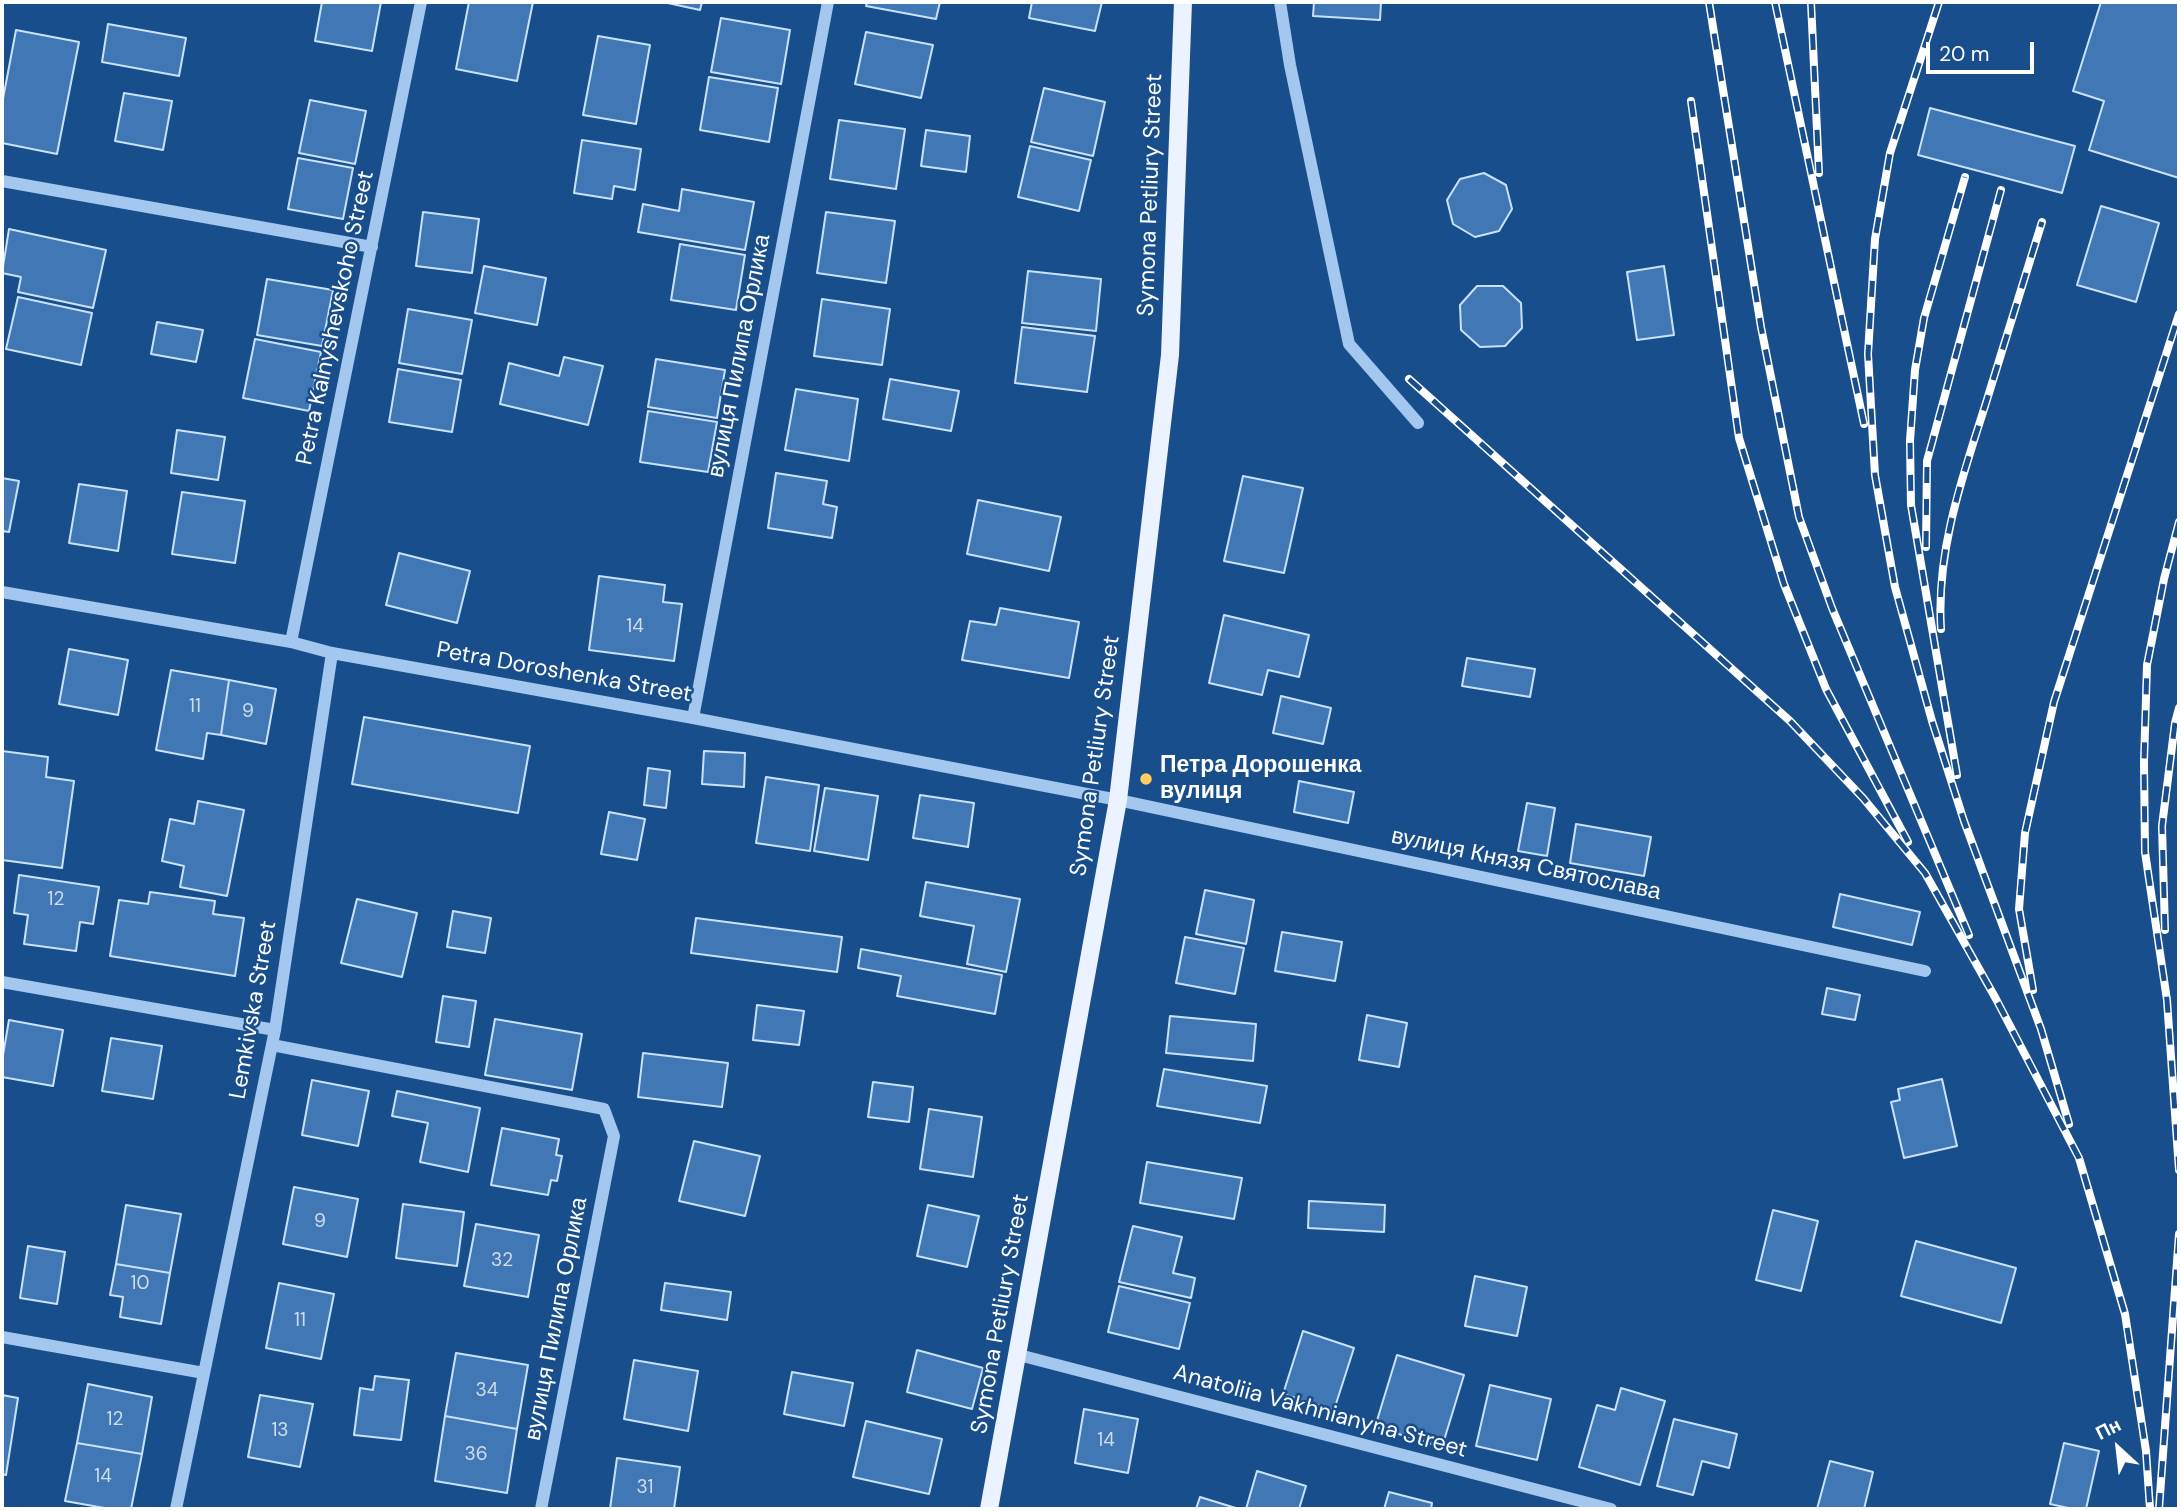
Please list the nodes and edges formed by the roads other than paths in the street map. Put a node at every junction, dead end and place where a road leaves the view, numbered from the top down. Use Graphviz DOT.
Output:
graph roads {
  1 [pos="421,2"];
  2 [pos="828,2"];
  3 [pos="1183,2"];
  4 [pos="1280,2"];
  5 [pos="2,181"];
  6 [pos="372,247"];
  7 [pos="1419,423"];
  8 [pos="2,592"];
  9 [pos="291,642"];
  10 [pos="332,653"];
  11 [pos="693,718"];
  12 [pos="1118,800"];
  13 [pos="1924,971"];
  14 [pos="2,982"];
  15 [pos="275,1030"];
  16 [pos="272,1045"];
  17 [pos="2,1337"];
  18 [pos="1019,1355"];
  19 [pos="204,1373"];
  20 [pos="176,1509"];
  21 [pos="541,1509"];
  22 [pos="989,1509"];
  23 [pos="1611,1509"];
  1 -- 6 [label="street, Petra Kalnyshevskoho Street"];
  2 -- 11 [label="street, вулиця Пилипа Орлика"];
  3 -- 12 [label="main road, Symona Petliury Street"];
  4 -- 7 [label="street"];
  5 -- 6 [label="street"];
  6 -- 9 [label="street, Petra Kalnyshevskoho Street"];
  8 -- 9 [label="street, Petra Doroshenka Street"];
  9 -- 10 [label="street, Petra Doroshenka Street"];
  10 -- 11 [label="street, Petra Doroshenka Street"];
  10 -- 15 [label="street, Lemkivska Street"];
  11 -- 12 [label="street, Petra Doroshenka Street"];
  12 -- 13 [label="street, вулиця Князя Святослава"];
  12 -- 18 [label="main road, Symona Petliury Street"];
  14 -- 15 [label="street"];
  15 -- 16 [label="street, Lemkivska Street"];
  16 -- 19 [label="street, Lemkivska Street"];
  16 -- 21 [label="street, вулиця Пилипа Орлика"];
  17 -- 19 [label="street"];
  18 -- 22 [label="main road, Symona Petliury Street"];
  18 -- 23 [label="street, Anatoliia Vakhnianyna Street"];
  19 -- 20 [label="street, Lemkivska Street"];
}
